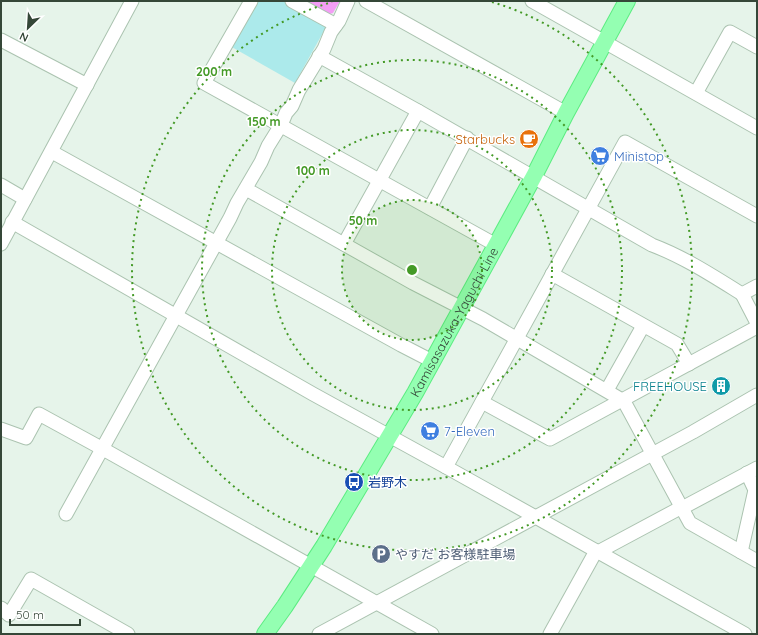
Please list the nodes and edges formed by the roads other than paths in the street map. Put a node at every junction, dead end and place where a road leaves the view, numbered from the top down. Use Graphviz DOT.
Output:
graph roads {
  1 [pos="132,1"];
  2 [pos="251,1"];
  3 [pos="292,1"];
  4 [pos="348,1"];
  5 [pos="366,1"];
  6 [pos="532,1"];
  7 [pos="627,1"];
  8 [pos="336,25"];
  9 [pos="1,40"];
  10 [pos="605,42"];
  11 [pos="757,47"];
  12 [pos="319,56"];
  13 [pos="87,85"];
  14 [pos="696,93"];
  15 [pos="418,111"];
  16 [pos="566,113"];
  17 [pos="281,125"];
  18 [pos="757,128"];
  19 [pos="467,138"];
  20 [pos="52,152"];
  21 [pos="534,176"];
  22 [pos="380,180"];
  23 [pos="1,185"];
  24 [pos="246,189"];
  25 [pos="25,199"];
  26 [pos="430,208"];
  27 [pos="588,208"];
  28 [pos="757,216"];
  29 [pos="12,222"];
  30 [pos="217,242"];
  31 [pos="1,244"];
  32 [pos="344,244"];
  33 [pos="496,245"];
  34 [pos="552,274"];
  35 [pos="757,286"];
  36 [pos="742,294"];
  37 [pos="460,308"];
  38 [pos="177,316"];
  39 [pos="757,323"];
  40 [pos="643,326"];
  41 [pos="757,327"];
  42 [pos="516,338"];
  43 [pos="432,361"];
  44 [pos="689,364"];
  45 [pos="607,390"];
  46 [pos="757,395"];
  47 [pos="622,400"];
  48 [pos="482,402"];
  49 [pos="1,428"];
  50 [pos="389,436"];
  51 [pos="103,449"];
  52 [pos="652,453"];
  53 [pos="446,467"];
  54 [pos="752,471"];
  55 [pos="682,507"];
  56 [pos="66,514"];
  57 [pos="534,516"];
  58 [pos="597,552"];
  59 [pos="741,552"];
  60 [pos="757,561"];
  61 [pos="311,566"];
  62 [pos="376,602"];
  63 [pos="1,608"];
  64 [pos="128,634"];
  65 [pos="264,634"];
  66 [pos="319,634"];
  67 [pos="432,634"];
  68 [pos="550,634"];
  69 [pos="745,634"];
  1 -- 13 [label="street"];
  2 -- 17 [label="street"];
  3 -- 8 [label="street"];
  4 -- 8 [label="street"];
  5 -- 16 [label="street"];
  6 -- 10 [label="street"];
  7 -- 10 [label="main road, Kamisasazuka-Yaguchi Line"];
  8 -- 12 [label="street"];
  9 -- 13 [label="street"];
  10 -- 14 [label="street"];
  10 -- 16 [label="main road, Kamisasazuka-Yaguchi Line"];
  11 -- 14 [label="street"];
  12 -- 15 [label="street"];
  12 -- 17 [label="street"];
  13 -- 20 [label="street"];
  14 -- 18 [label="street"];
  15 -- 19 [label="street"];
  15 -- 22 [label="street"];
  16 -- 21 [label="main road, Kamisasazuka-Yaguchi Line"];
  17 -- 22 [label="street"];
  17 -- 24 [label="street"];
  19 -- 21 [label="street"];
  19 -- 26 [label="street"];
  20 -- 25 [label="street"];
  20 -- 30 [label="street"];
  21 -- 27 [label="street"];
  21 -- 33 [label="main road, Kamisasazuka-Yaguchi Line"];
  22 -- 26 [label="street"];
  22 -- 32 [label="street"];
  23 -- 25 [label="street"];
  24 -- 30 [label="street"];
  24 -- 32 [label="street"];
  25 -- 29 [label="street"];
  26 -- 33 [label="street"];
  27 -- 28 [label="street"];
  27 -- 34 [label="street"];
  27 -- 36 [label="street"];
  29 -- 31 [label="street"];
  29 -- 38 [label="street"];
  30 -- 38 [label="street"];
  30 -- 43 [label="street"];
  32 -- 37 [label="street"];
  33 -- 37 [label="main road, Kamisasazuka-Yaguchi Line"];
  34 -- 40 [label="street"];
  34 -- 42 [label="street"];
  35 -- 36 [label="street"];
  36 -- 39 [label="street"];
  37 -- 42 [label="street"];
  37 -- 43 [label="main road, Kamisasazuka-Yaguchi Line"];
  38 -- 50 [label="street"];
  38 -- 51 [label="street"];
  40 -- 44 [label="street"];
  40 -- 45 [label="street"];
  41 -- 44 [label="street"];
  42 -- 45 [label="street"];
  42 -- 48 [label="street"];
  43 -- 50 [label="main road, Kamisasazuka-Yaguchi Line"];
  44 -- 47 [label="street"];
  45 -- 47 [label="street"];
  46 -- 52 [label="street"];
  47 -- 48 [label="street"];
  47 -- 52 [label="street"];
  48 -- 53 [label="street"];
  49 -- 51 [label="street"];
  50 -- 53 [label="street"];
  50 -- 61 [label="main road, Kamisasazuka-Yaguchi Line"];
  51 -- 56 [label="street"];
  51 -- 61 [label="street"];
  52 -- 55 [label="street"];
  52 -- 57 [label="street"];
  53 -- 57 [label="street"];
  54 -- 55 [label="street"];
  54 -- 59 [label="street"];
  55 -- 58 [label="street"];
  55 -- 59 [label="street"];
  57 -- 58 [label="street"];
  57 -- 62 [label="street"];
  58 -- 68 [label="street"];
  58 -- 69 [label="street"];
  59 -- 60 [label="street"];
  61 -- 62 [label="street"];
  61 -- 65 [label="main road, Kamisasazuka-Yaguchi Line"];
  62 -- 66 [label="street"];
  62 -- 67 [label="street"];
  63 -- 64 [label="street"];
}
